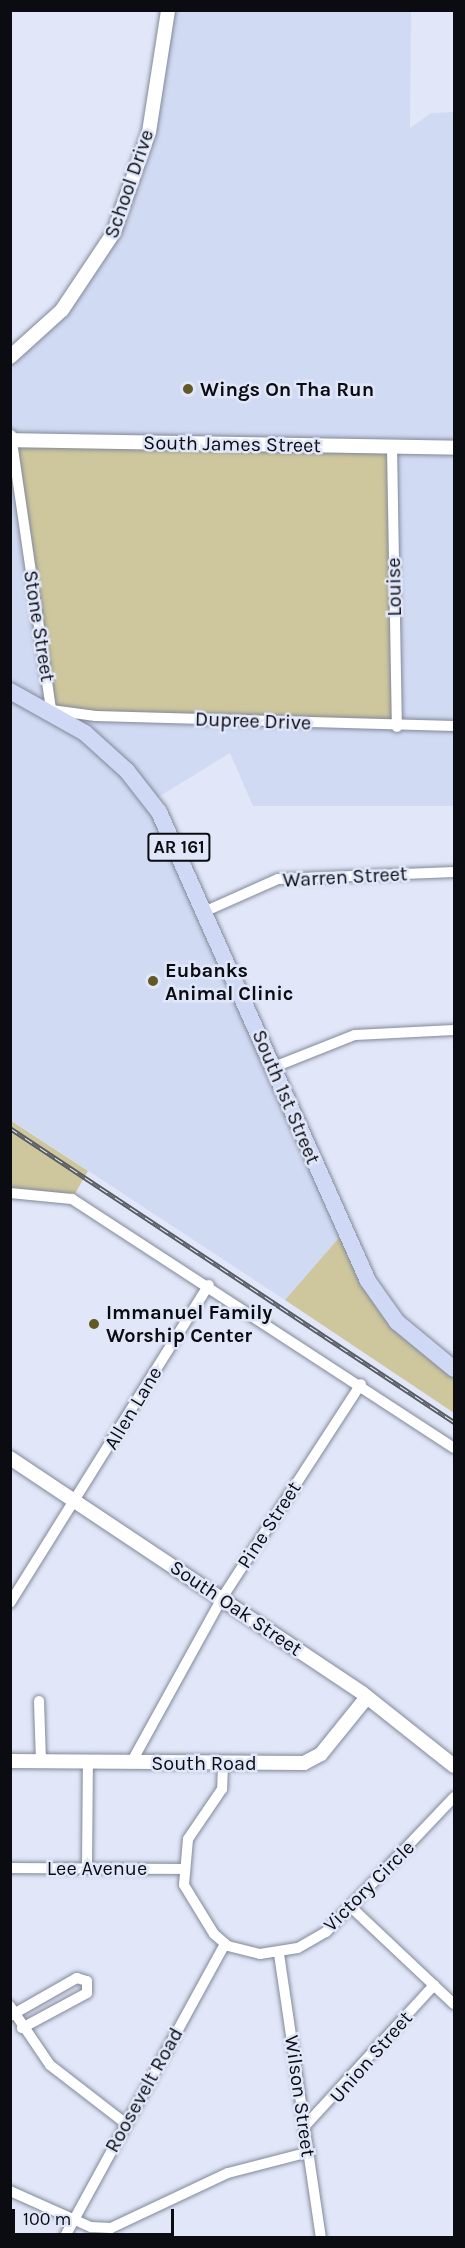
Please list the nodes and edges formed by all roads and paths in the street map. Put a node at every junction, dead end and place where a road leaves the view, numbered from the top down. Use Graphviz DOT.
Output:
graph roads {
  1 [pos="168,10"];
  2 [pos="10,357"];
  3 [pos="11,438"];
  4 [pos="392,447"];
  5 [pos="454,448"];
  6 [pos="10,691"];
  7 [pos="51,710"];
  8 [pos="454,726"];
  9 [pos="397,727"];
  10 [pos="454,872"];
  11 [pos="206,911"];
  12 [pos="454,1030"];
  13 [pos="274,1067"];
  14 [pos="10,1193"];
  15 [pos="209,1285"];
  16 [pos="454,1369"];
  17 [pos="361,1384"];
  18 [pos="454,1448"];
  19 [pos="10,1458"];
  20 [pos="76,1502"];
  21 [pos="222,1598"];
  22 [pos="10,1603"];
  23 [pos="367,1697"];
  24 [pos="39,1701"];
  25 [pos="10,1761"];
  26 [pos="41,1762"];
  27 [pos="88,1762"];
  28 [pos="131,1763"];
  29 [pos="223,1764"];
  30 [pos="454,1766"];
  31 [pos="454,1797"];
  32 [pos="10,1868"];
  33 [pos="87,1868"];
  34 [pos="184,1869"];
  35 [pos="352,1908"];
  36 [pos="225,1944"];
  37 [pos="279,1954"];
  38 [pos="434,1985"];
  39 [pos="454,2004"];
  40 [pos="12,2012"];
  41 [pos="22,2028"];
  42 [pos="126,2123"];
  43 [pos="305,2126"];
  44 [pos="309,2152"];
  45 [pos="10,2191"];
  46 [pos="74,2221"];
  47 [pos="64,2238"];
  48 [pos="321,2238"];
  1 -- 2 [label="street, School Drive"];
  3 -- 4 [label="street, South James Street"];
  3 -- 7 [label="street, Stone Street"];
  4 -- 5 [label="street, South James Street"];
  4 -- 9 [label="street, Louise"];
  6 -- 7 [label="main road, South 1st Street / AR 161"];
  7 -- 9 [label="street, Dupree Drive"];
  7 -- 11 [label="main road, South 1st Street / AR 161"];
  8 -- 9 [label="street, Dupree Drive"];
  10 -- 11 [label="street, Warren Street"];
  11 -- 13 [label="main road, South 1st Street / AR 161"];
  12 -- 13 [label="street"];
  13 -- 16 [label="main road, South 1st Street / AR 161"];
  14 -- 15 [label="street"];
  15 -- 17 [label="street"];
  15 -- 20 [label="street, Allen Lane"];
  17 -- 18 [label="street"];
  17 -- 21 [label="street, Pine Street"];
  19 -- 20 [label="street, South Oak Street"];
  20 -- 21 [label="street, South Oak Street"];
  20 -- 22 [label="street, Allen Lane"];
  21 -- 23 [label="street, South Oak Street"];
  21 -- 28 [label="street, Pine Street"];
  23 -- 29 [label="street, South Road"];
  23 -- 30 [label="street, South Oak Street"];
  24 -- 26 [label="street"];
  25 -- 26 [label="street, South Road"];
  26 -- 27 [label="street, South Road"];
  27 -- 28 [label="street, South Road"];
  27 -- 33 [label="street"];
  28 -- 29 [label="street, South Road"];
  29 -- 34 [label="street"];
  31 -- 35 [label="street, Victory Circle"];
  32 -- 33 [label="street, Lee Avenue"];
  33 -- 34 [label="street, Lee Avenue"];
  34 -- 36 [label="street"];
  35 -- 37 [label="street, Victory Circle"];
  35 -- 38 [label="street"];
  36 -- 37 [label="street, Victory Circle"];
  36 -- 42 [label="street, Roosevelt Road"];
  37 -- 43 [label="street, Wilson Street"];
  38 -- 39 [label="street"];
  38 -- 43 [label="street, Union Street"];
  40 -- 41 [label="street"];
  40 -- 41 [label="street"];
  41 -- 42 [label="street"];
  42 -- 46 [label="street, Roosevelt Road"];
  43 -- 44 [label="street, Wilson Street"];
  44 -- 46 [label="street"];
  44 -- 48 [label="street, Wilson Street"];
  45 -- 46 [label="street"];
  46 -- 47 [label="street, Roosevelt Road"];
}
